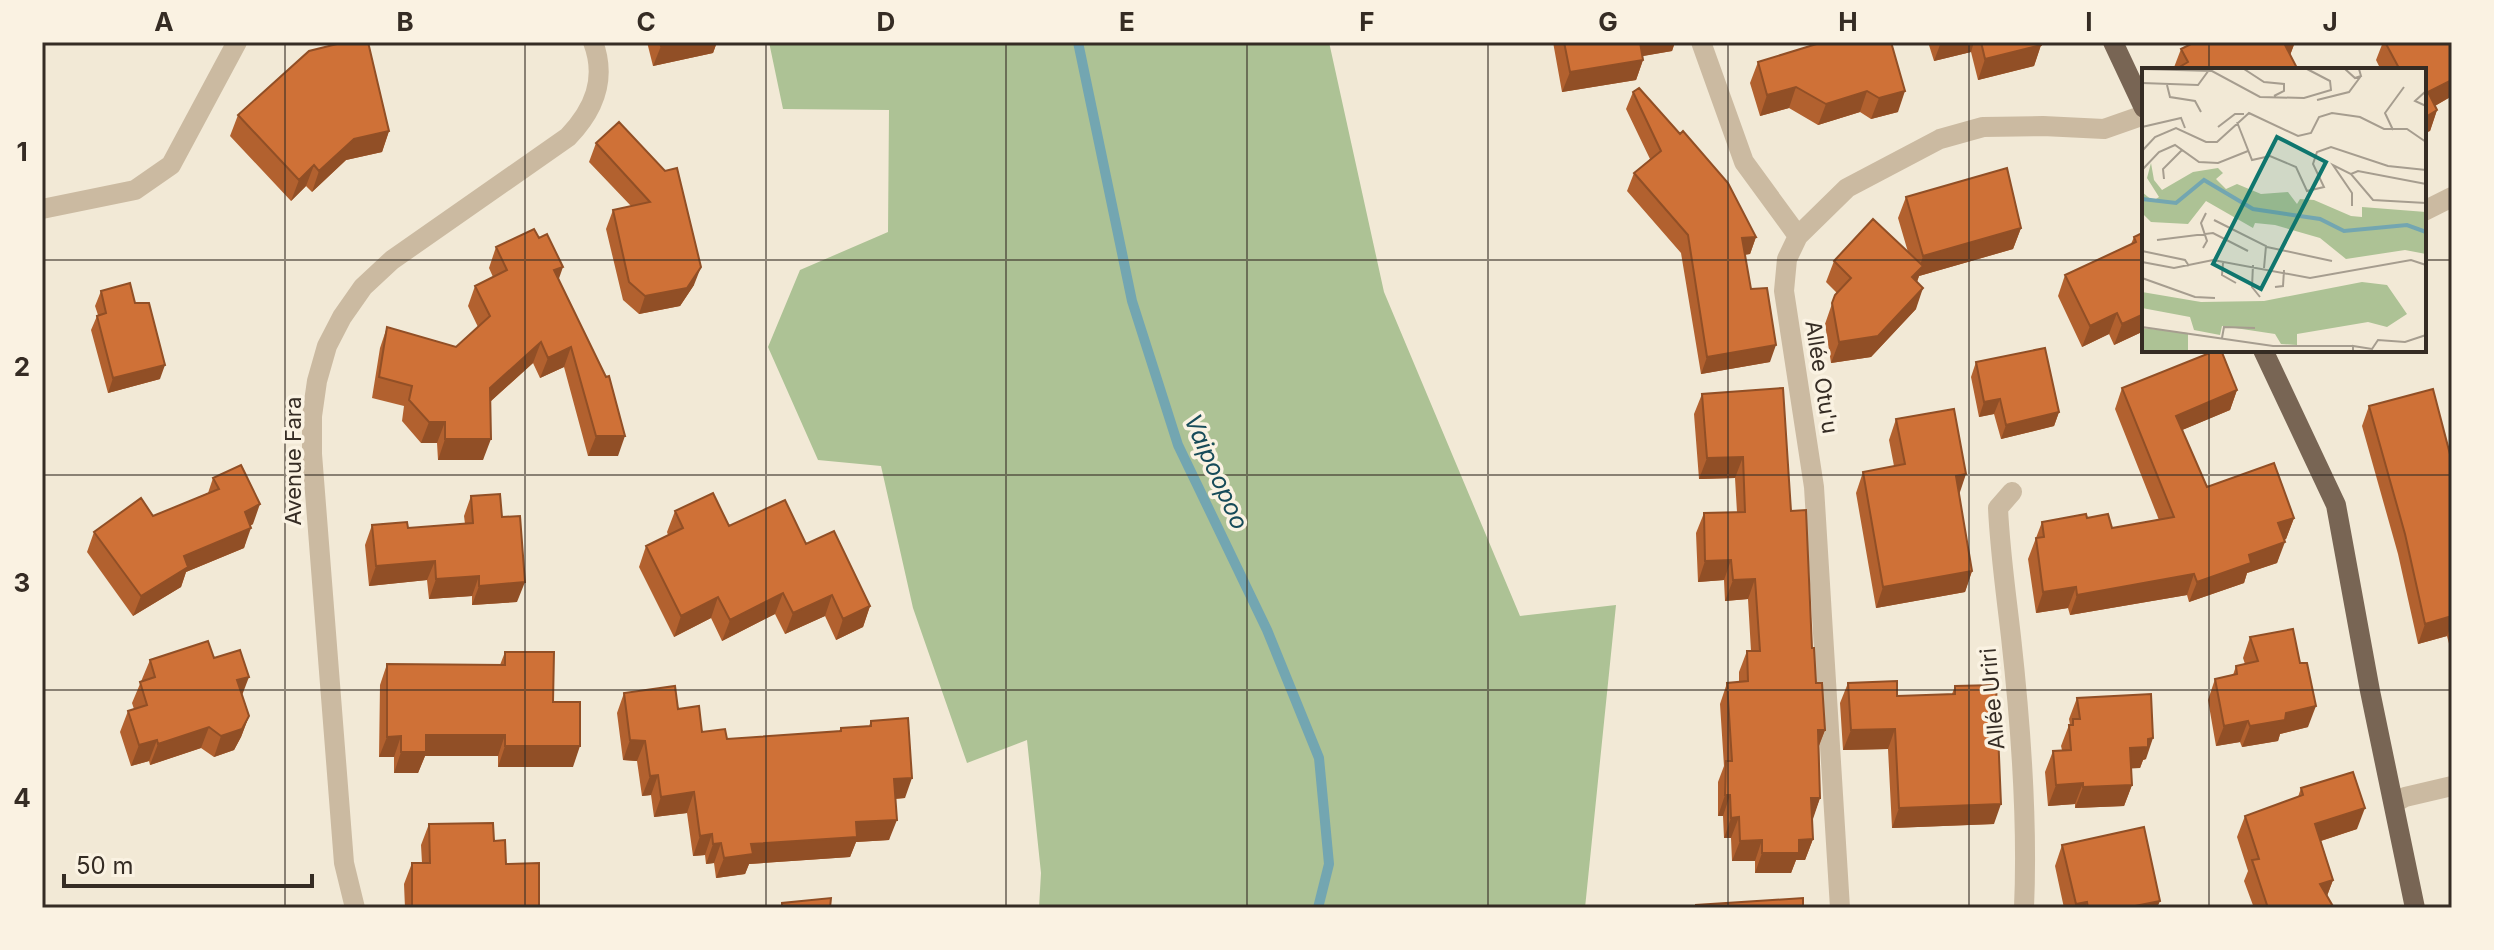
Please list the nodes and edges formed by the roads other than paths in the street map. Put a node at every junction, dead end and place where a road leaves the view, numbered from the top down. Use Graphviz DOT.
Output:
graph roads {
  1 [pos="237,42"];
  2 [pos="593,42"];
  3 [pos="1701,42"];
  4 [pos="2113,42"];
  5 [pos="2142,104"];
  6 [pos="2142,116"];
  7 [pos="2452,197"];
  8 [pos="42,209"];
  9 [pos="2426,210"];
  10 [pos="1798,236"];
  11 [pos="2264,352"];
  12 [pos="2012,492"];
  13 [pos="2452,786"];
  14 [pos="2394,803"];
  15 [pos="355,908"];
  16 [pos="1840,908"];
  17 [pos="2024,908"];
  18 [pos="2415,908"];
  1 -- 8 [label="street"];
  2 -- 15 [label="street, Avenue Fara"];
  3 -- 10 [label="street"];
  4 -- 5 [label="main road"];
  6 -- 10 [label="street, Allée Otu'u"];
  7 -- 9 [label="street"];
  10 -- 16 [label="street, Allée Otu'u"];
  11 -- 14 [label="main road"];
  12 -- 17 [label="street, Allée Uriri"];
  13 -- 14 [label="street"];
  14 -- 18 [label="main road"];
}
